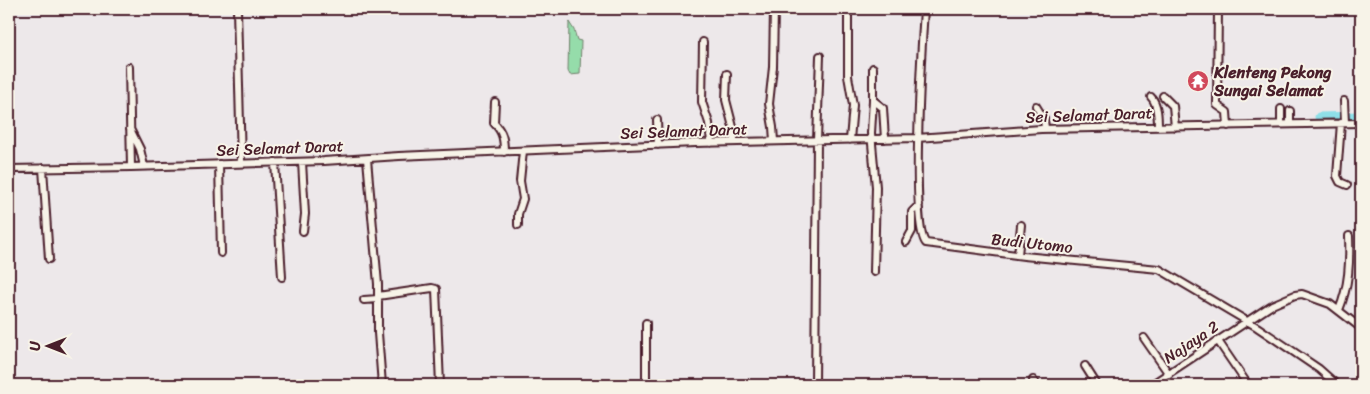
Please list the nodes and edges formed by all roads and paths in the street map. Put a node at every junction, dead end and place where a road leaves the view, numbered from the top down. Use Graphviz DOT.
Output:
graph roads {
  1 [pos="237,9"];
  2 [pos="774,9"];
  3 [pos="848,9"];
  4 [pos="924,9"];
  5 [pos="1218,9"];
  6 [pos="704,42"];
  7 [pos="820,56"];
  8 [pos="129,67"];
  9 [pos="872,68"];
  10 [pos="727,74"];
  11 [pos="1163,96"];
  12 [pos="1151,97"];
  13 [pos="873,100"];
  14 [pos="495,102"];
  15 [pos="1344,102"];
  16 [pos="1036,106"];
  17 [pos="1281,109"];
  18 [pos="1290,111"];
  19 [pos="657,120"];
  20 [pos="1281,122"];
  21 [pos="1290,123"];
  22 [pos="1343,123"];
  23 [pos="1361,123"];
  24 [pos="1228,124"];
  25 [pos="1044,125"];
  26 [pos="1158,127"];
  27 [pos="1175,127"];
  28 [pos="129,128"];
  29 [pos="885,132"];
  30 [pos="850,133"];
  31 [pos="871,136"];
  32 [pos="917,136"];
  33 [pos="734,137"];
  34 [pos="710,138"];
  35 [pos="817,138"];
  36 [pos="774,139"];
  37 [pos="658,142"];
  38 [pos="504,147"];
  39 [pos="523,152"];
  40 [pos="241,159"];
  41 [pos="143,160"];
  42 [pos="367,160"];
  43 [pos="275,162"];
  44 [pos="302,162"];
  45 [pos="219,164"];
  46 [pos="130,167"];
  47 [pos="43,168"];
  48 [pos="9,169"];
  49 [pos="1347,185"];
  50 [pos="920,205"];
  51 [pos="518,225"];
  52 [pos="1021,225"];
  53 [pos="304,231"];
  54 [pos="1350,236"];
  55 [pos="906,242"];
  56 [pos="221,253"];
  57 [pos="1018,255"];
  58 [pos="49,260"];
  59 [pos="874,272"];
  60 [pos="282,277"];
  61 [pos="378,298"];
  62 [pos="364,300"];
  63 [pos="1339,310"];
  64 [pos="1247,321"];
  65 [pos="646,323"];
  66 [pos="1361,328"];
  67 [pos="1144,338"];
  68 [pos="1218,341"];
  69 [pos="1085,366"];
  70 [pos="1168,374"];
  71 [pos="1361,380"];
  72 [pos="382,385"];
  73 [pos="440,385"];
  74 [pos="646,385"];
  75 [pos="815,385"];
  76 [pos="1097,385"];
  77 [pos="1150,385"];
  78 [pos="1248,385"];
  79 [pos="1337,385"];
  80 [pos="1354,385"];
  1 -- 40 [label="street"];
  2 -- 36 [label="street"];
  3 -- 30 [label="street"];
  4 -- 32 [label="street, Budi Utomo"];
  5 -- 24 [label="street"];
  6 -- 34 [label="street"];
  7 -- 35 [label="street"];
  8 -- 28 [label="street"];
  9 -- 13 [label="street"];
  10 -- 33 [label="street"];
  11 -- 27 [label="street"];
  12 -- 26 [label="street"];
  13 -- 29 [label="street"];
  13 -- 31 [label="street"];
  14 -- 38 [label="street"];
  15 -- 22 [label="street"];
  16 -- 25 [label="street"];
  17 -- 20 [label="street"];
  18 -- 21 [label="street"];
  19 -- 37 [label="street"];
  20 -- 21 [label="street, Sei Selamat Darat"];
  20 -- 24 [label="street, Sei Selamat Darat"];
  21 -- 22 [label="street, Sei Selamat Darat"];
  22 -- 23 [label="street, Sei Selamat Darat"];
  22 -- 49 [label="street"];
  24 -- 27 [label="street, Sei Selamat Darat"];
  25 -- 26 [label="street, Sei Selamat Darat"];
  25 -- 32 [label="street, Sei Selamat Darat"];
  26 -- 27 [label="street, Sei Selamat Darat"];
  28 -- 41 [label="street"];
  28 -- 46 [label="street"];
  29 -- 31 [label="street, Sei Selamat Darat"];
  29 -- 32 [label="street, Sei Selamat Darat"];
  30 -- 31 [label="street, Sei Selamat Darat"];
  30 -- 35 [label="street, Sei Selamat Darat"];
  31 -- 59 [label="street"];
  32 -- 50 [label="street, Budi Utomo"];
  33 -- 34 [label="street, Sei Selamat Darat"];
  33 -- 36 [label="street, Sei Selamat Darat"];
  34 -- 37 [label="street, Sei Selamat Darat"];
  35 -- 36 [label="street, Sei Selamat Darat"];
  35 -- 75 [label="street"];
  37 -- 39 [label="street, Sei Selamat Darat"];
  38 -- 39 [label="street, Sei Selamat Darat"];
  38 -- 42 [label="street, Sei Selamat Darat"];
  39 -- 51 [label="street"];
  40 -- 43 [label="street, Sei Selamat Darat"];
  40 -- 45 [label="street, Sei Selamat Darat"];
  41 -- 45 [label="street, Sei Selamat Darat"];
  41 -- 46 [label="street, Sei Selamat Darat"];
  42 -- 44 [label="street, Sei Selamat Darat"];
  42 -- 61 [label="street"];
  43 -- 44 [label="street, Sei Selamat Darat"];
  43 -- 60 [label="street"];
  44 -- 53 [label="street"];
  45 -- 56 [label="street"];
  46 -- 47 [label="street, Sei Selamat Darat"];
  47 -- 48 [label="street, Sei Selamat Darat"];
  47 -- 58 [label="street"];
  50 -- 55 [label="street"];
  50 -- 57 [label="street, Budi Utomo"];
  52 -- 57 [label="street"];
  54 -- 63 [label="street"];
  57 -- 64 [label="street, Budi Utomo"];
  61 -- 62 [label="street"];
  61 -- 72 [label="street"];
  61 -- 73 [label="street"];
  63 -- 64 [label="street, Najaya 2"];
  63 -- 66 [label="street, Najaya 2"];
  64 -- 68 [label="street, Najaya 2"];
  64 -- 79 [label="street, Budi Utomo"];
  65 -- 74 [label="street"];
  67 -- 70 [label="street"];
  68 -- 70 [label="street, Najaya 2"];
  68 -- 78 [label="street"];
  69 -- 76 [label="street"];
  70 -- 77 [label="street, Najaya 2"];
  71 -- 80 [label="street"];
}
